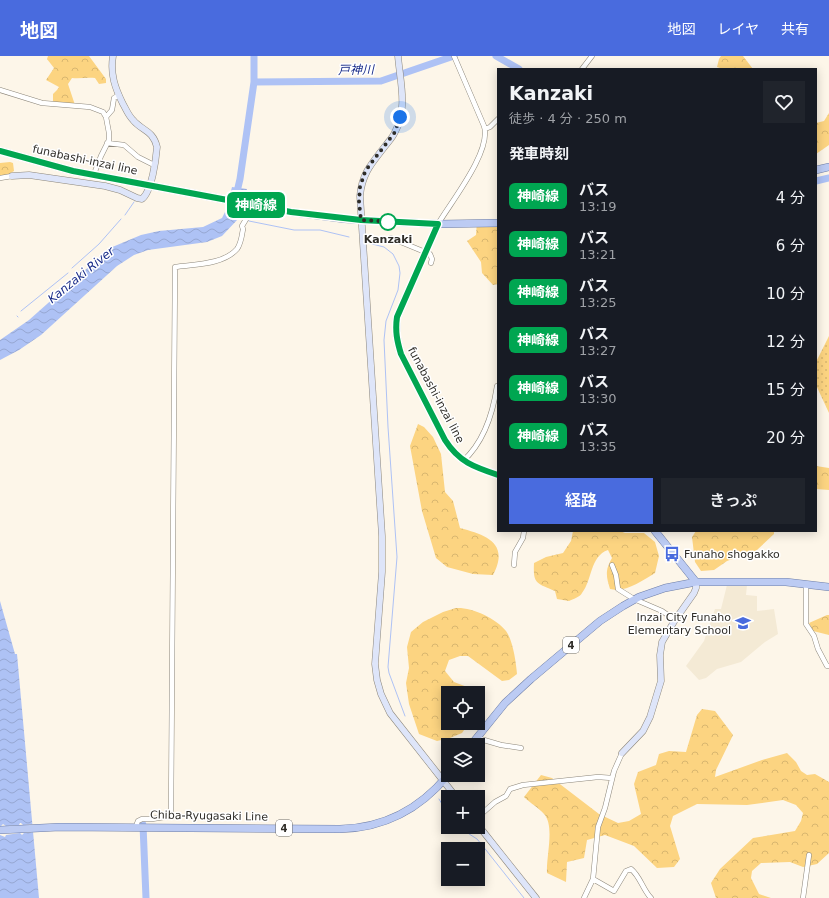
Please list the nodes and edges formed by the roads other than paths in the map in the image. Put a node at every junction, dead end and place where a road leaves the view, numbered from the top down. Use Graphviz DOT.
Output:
graph roads {
  1 [pos="113,56"];
  2 [pos="398,56"];
  3 [pos="592,56"];
  4 [pos="455,58"];
  5 [pos="583,68"];
  6 [pos="0,90"];
  7 [pos="119,95"];
  8 [pos="106,117"];
  9 [pos="497,120"];
  10 [pos="485,129"];
  11 [pos="107,143"];
  12 [pos="0,151"];
  13 [pos="154,165"];
  14 [pos="829,167"];
  15 [pos="817,170"];
  16 [pos="94,174"];
  17 [pos="12,176"];
  18 [pos="0,178"];
  19 [pos="150,185"];
  20 [pos="252,205"];
  21 [pos="361,220"];
  22 [pos="497,223"];
  23 [pos="438,224"];
  24 [pos="391,238"];
  25 [pos="427,252"];
  26 [pos="431,263"];
  27 [pos="496,386"];
  28 [pos="463,461"];
  29 [pos="497,475"];
  30 [pos="524,532"];
  31 [pos="656,532"];
  32 [pos="514,565"];
  33 [pos="612,565"];
  34 [pos="696,582"];
  35 [pos="806,584"];
  36 [pos="829,587"];
  37 [pos="634,599"];
  38 [pos="675,620"];
  39 [pos="829,666"];
  40 [pos="477,738"];
  41 [pos="485,740"];
  42 [pos="521,748"];
  43 [pos="622,753"];
  44 [pos="441,772"];
  45 [pos="612,778"];
  46 [pos="442,782"];
  47 [pos="485,811"];
  48 [pos="141,827"];
  49 [pos="0,830"];
  50 [pos="485,834"];
  51 [pos="809,855"];
  52 [pos="593,879"];
  53 [pos="536,898"];
  54 [pos="584,898"];
  55 [pos="651,898"];
  56 [pos="803,898"];
  1 -- 7 [label="street"];
  2 -- 21 [label="street"];
  3 -- 5 [label="street"];
  4 -- 10 [label="street"];
  6 -- 8 [label="street"];
  7 -- 8 [label="street"];
  7 -- 13 [label="street"];
  8 -- 11 [label="street"];
  9 -- 10 [label="street"];
  10 -- 23 [label="street"];
  11 -- 13 [label="street"];
  11 -- 16 [label="street"];
  12 -- 16 [label="main road, funabashi-inzai line"];
  13 -- 19 [label="street"];
  14 -- 15 [label="main road"];
  16 -- 19 [label="main road, funabashi-inzai line"];
  17 -- 18 [label="street"];
  17 -- 19 [label="street"];
  19 -- 20 [label="main road, funabashi-inzai line"];
  20 -- 21 [label="main road, funabashi-inzai line"];
  20 -- 48 [label="street"];
  21 -- 23 [label="main road, funabashi-inzai line"];
  21 -- 44 [label="street"];
  22 -- 23 [label="main road"];
  23 -- 25 [label="main road, funabashi-inzai line"];
  24 -- 25 [label="street"];
  25 -- 26 [label="street"];
  25 -- 28 [label="main road, funabashi-inzai line"];
  27 -- 28 [label="street"];
  28 -- 29 [label="main road, funabashi-inzai line"];
  30 -- 32 [label="street"];
  31 -- 34 [label="main road"];
  33 -- 37 [label="street"];
  34 -- 35 [label="main road, 4"];
  34 -- 37 [label="main road, 4"];
  34 -- 38 [label="street"];
  35 -- 36 [label="main road, 4"];
  35 -- 39 [label="street"];
  37 -- 38 [label="street"];
  37 -- 40 [label="main road, 4"];
  38 -- 43 [label="street"];
  41 -- 42 [label="street"];
  43 -- 45 [label="street"];
  45 -- 47 [label="street"];
  45 -- 52 [label="street"];
  46 -- 48 [label="main road, Chiba-Ryugasaki Line / 4"];
  48 -- 49 [label="main road, Chiba-Ryugasaki Line / 4"];
  50 -- 53 [label="street"];
  51 -- 56 [label="street"];
  52 -- 54 [label="street"];
  52 -- 55 [label="street"];
}
